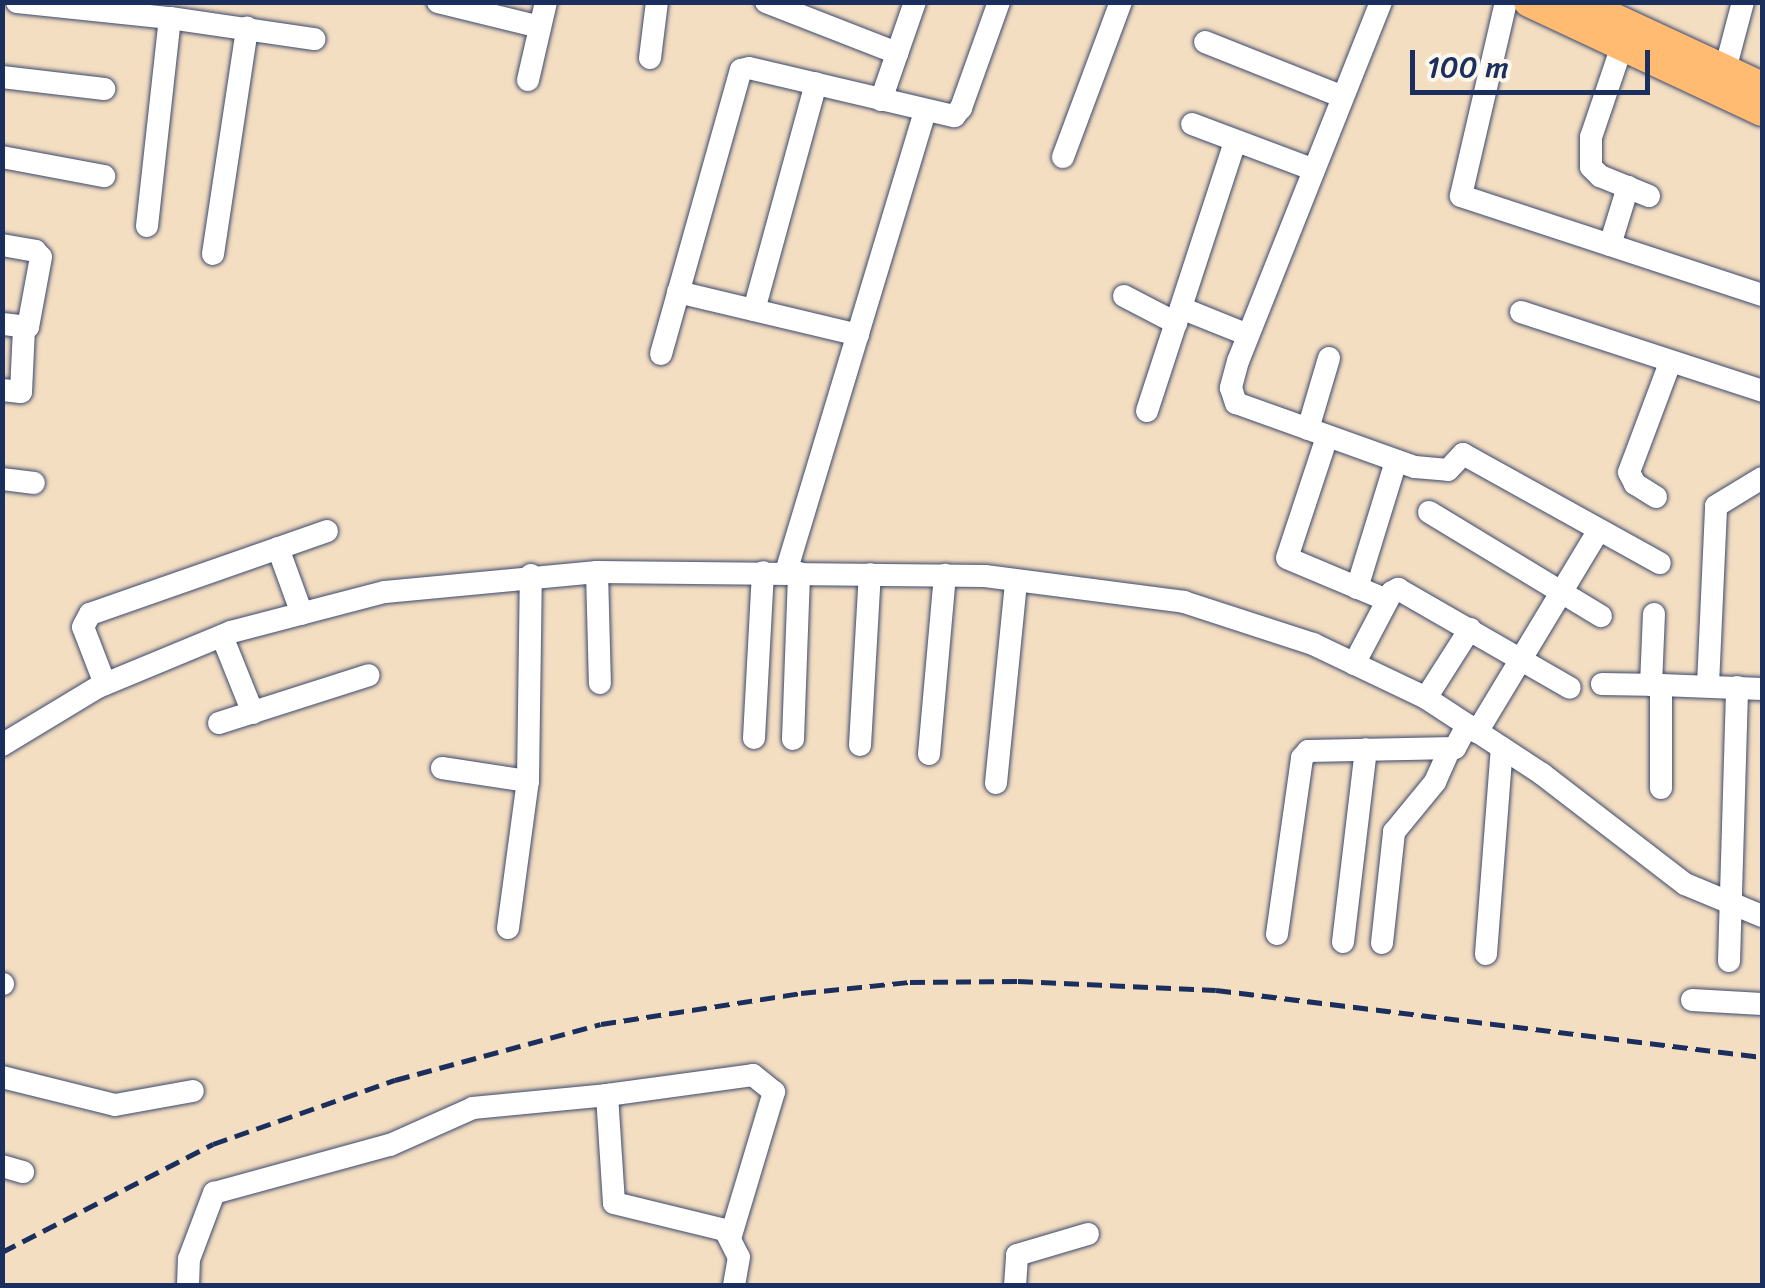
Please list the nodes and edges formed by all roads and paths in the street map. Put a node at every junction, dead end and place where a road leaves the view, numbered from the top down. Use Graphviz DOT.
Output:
graph roads {
  1 [pos="17,2"];
  2 [pos="438,2"];
  3 [pos="546,2"];
  4 [pos="657,2"];
  5 [pos="766,2"];
  6 [pos="915,2"];
  7 [pos="998,2"];
  8 [pos="1121,2"];
  9 [pos="1381,2"];
  10 [pos="1506,2"];
  11 [pos="1529,2"];
  12 [pos="1579,2"];
  13 [pos="1743,2"];
  14 [pos="91,6"];
  15 [pos="817,12"];
  16 [pos="170,18"];
  17 [pos="540,27"];
  18 [pos="247,28"];
  19 [pos="314,39"];
  20 [pos="1205,42"];
  21 [pos="1622,46"];
  22 [pos="897,53"];
  23 [pos="650,58"];
  24 [pos="1725,70"];
  25 [pos="2,77"];
  26 [pos="528,80"];
  27 [pos="816,84"];
  28 [pos="1762,87"];
  29 [pos="104,89"];
  30 [pos="1341,96"];
  31 [pos="882,100"];
  32 [pos="925,111"];
  33 [pos="1762,111"];
  34 [pos="1192,124"];
  35 [pos="1236,140"];
  36 [pos="2,156"];
  37 [pos="1064,157"];
  38 [pos="1312,170"];
  39 [pos="104,176"];
  40 [pos="148,226"];
  41 [pos="2,245"];
  42 [pos="1610,245"];
  43 [pos="213,254"];
  44 [pos="678,292"];
  45 [pos="1762,295"];
  46 [pos="1124,296"];
  47 [pos="754,310"];
  48 [pos="1521,312"];
  49 [pos="1178,316"];
  50 [pos="13,327"];
  51 [pos="858,335"];
  52 [pos="1248,335"];
  53 [pos="661,354"];
  54 [pos="1329,358"];
  55 [pos="1670,363"];
  56 [pos="2,390"];
  57 [pos="1762,391"];
  58 [pos="1147,412"];
  59 [pos="1318,433"];
  60 [pos="1396,461"];
  61 [pos="1762,478"];
  62 [pos="2,479"];
  63 [pos="34,484"];
  64 [pos="1656,497"];
  65 [pos="1429,512"];
  66 [pos="1599,530"];
  67 [pos="328,531"];
  68 [pos="278,548"];
  69 [pos="1660,563"];
  70 [pos="597,572"];
  71 [pos="783,572"];
  72 [pos="870,574"];
  73 [pos="530,575"];
  74 [pos="945,575"];
  75 [pos="1016,581"];
  76 [pos="1357,588"];
  77 [pos="1561,592"];
  78 [pos="1388,600"];
  79 [pos="302,614"];
  80 [pos="1654,614"];
  81 [pos="1601,616"];
  82 [pos="1470,629"];
  83 [pos="222,636"];
  84 [pos="1521,659"];
  85 [pos="1354,664"];
  86 [pos="368,675"];
  87 [pos="105,684"];
  88 [pos="600,684"];
  89 [pos="1602,684"];
  90 [pos="1656,685"];
  91 [pos="1708,686"];
  92 [pos="1737,687"];
  93 [pos="1570,688"];
  94 [pos="1762,688"];
  95 [pos="1426,698"];
  96 [pos="253,713"];
  97 [pos="219,723"];
  98 [pos="1472,728"];
  99 [pos="754,738"];
  100 [pos="793,740"];
  101 [pos="860,745"];
  102 [pos="2,746"];
  103 [pos="1502,748"];
  104 [pos="1366,749"];
  105 [pos="1450,749"];
  106 [pos="928,754"];
  107 [pos="442,768"];
  108 [pos="528,781"];
  109 [pos="996,783"];
  110 [pos="1660,788"];
  111 [pos="1729,902"];
  112 [pos="1762,916"];
  113 [pos="508,928"];
  114 [pos="1277,934"];
  115 [pos="1343,942"];
  116 [pos="1382,942"];
  117 [pos="1486,954"];
  118 [pos="1729,961"];
  119 [pos="1692,1000"];
  120 [pos="1762,1004"];
  121 [pos="2,1077"];
  122 [pos="193,1092"];
  123 [pos="607,1094"];
  124 [pos="1088,1234"];
  125 [pos="731,1235"];
  126 [pos="188,1286"];
  127 [pos="734,1286"];
  128 [pos="1016,1286"];
  1 -- 14 [label="street"];
  2 -- 17 [label="street"];
  3 -- 17 [label="street"];
  4 -- 23 [label="street"];
  5 -- 15 [label="street"];
  6 -- 22 [label="street"];
  7 -- 32 [label="street"];
  8 -- 37 [label="street"];
  9 -- 30 [label="street"];
  10 -- 42 [label="street"];
  11 -- 21 [label="main road"];
  12 -- 24 [label="main road"];
  13 -- 24 [label="street"];
  14 -- 16 [label="street"];
  15 -- 22 [label="street"];
  16 -- 18 [label="street"];
  16 -- 40 [label="street"];
  17 -- 26 [label="street"];
  18 -- 19 [label="street"];
  18 -- 43 [label="street"];
  20 -- 30 [label="street"];
  21 -- 33 [label="main road"];
  21 -- 42 [label="street"];
  22 -- 31 [label="street"];
  24 -- 28 [label="main road"];
  25 -- 29 [label="street"];
  27 -- 31 [label="street"];
  27 -- 44 [label="street"];
  27 -- 47 [label="street"];
  30 -- 38 [label="street"];
  31 -- 32 [label="street"];
  32 -- 51 [label="street"];
  34 -- 35 [label="street"];
  35 -- 38 [label="street"];
  35 -- 49 [label="street"];
  36 -- 39 [label="street"];
  38 -- 52 [label="street"];
  41 -- 50 [label="street"];
  42 -- 45 [label="street"];
  44 -- 47 [label="street"];
  44 -- 53 [label="street"];
  46 -- 49 [label="street"];
  47 -- 51 [label="street"];
  48 -- 55 [label="street"];
  49 -- 52 [label="street"];
  49 -- 58 [label="street"];
  50 -- 56 [label="street"];
  51 -- 71 [label="street"];
  52 -- 59 [label="street"];
  54 -- 59 [label="street"];
  55 -- 57 [label="street"];
  55 -- 64 [label="street"];
  59 -- 60 [label="street"];
  59 -- 76 [label="street"];
  60 -- 66 [label="street"];
  60 -- 76 [label="street"];
  61 -- 91 [label="street"];
  62 -- 63 [label="street"];
  65 -- 77 [label="street"];
  66 -- 69 [label="street"];
  66 -- 77 [label="street"];
  67 -- 68 [label="street"];
  68 -- 79 [label="street"];
  68 -- 87 [label="street"];
  70 -- 71 [label="street"];
  70 -- 73 [label="street"];
  70 -- 88 [label="street"];
  71 -- 72 [label="street"];
  71 -- 99 [label="street"];
  71 -- 100 [label="street"];
  72 -- 74 [label="street"];
  72 -- 101 [label="street"];
  73 -- 79 [label="street"];
  73 -- 108 [label="street"];
  74 -- 75 [label="street"];
  74 -- 106 [label="street"];
  75 -- 85 [label="street"];
  75 -- 109 [label="street"];
  76 -- 78 [label="street"];
  77 -- 81 [label="street"];
  77 -- 84 [label="street"];
  78 -- 82 [label="street"];
  78 -- 85 [label="street"];
  79 -- 83 [label="street"];
  80 -- 90 [label="street"];
  82 -- 84 [label="street"];
  82 -- 95 [label="street"];
  83 -- 87 [label="street"];
  83 -- 96 [label="street"];
  84 -- 93 [label="street"];
  84 -- 98 [label="street"];
  85 -- 95 [label="street"];
  86 -- 96 [label="street"];
  87 -- 102 [label="street"];
  89 -- 90 [label="street"];
  90 -- 91 [label="street"];
  90 -- 110 [label="street"];
  91 -- 92 [label="street"];
  92 -- 94 [label="street"];
  92 -- 111 [label="street"];
  95 -- 98 [label="street"];
  96 -- 97 [label="street"];
  98 -- 103 [label="street"];
  98 -- 105 [label="street"];
  103 -- 111 [label="street"];
  103 -- 117 [label="street"];
  104 -- 105 [label="street"];
  104 -- 114 [label="street"];
  104 -- 115 [label="street"];
  105 -- 116 [label="street"];
  107 -- 108 [label="street"];
  108 -- 113 [label="street"];
  111 -- 112 [label="street"];
  111 -- 118 [label="street"];
  119 -- 120 [label="street"];
  121 -- 122 [label="street"];
  123 -- 125 [label="street"];
  123 -- 125 [label="street"];
  123 -- 126 [label="street"];
  124 -- 128 [label="street"];
  125 -- 127 [label="street"];
}
